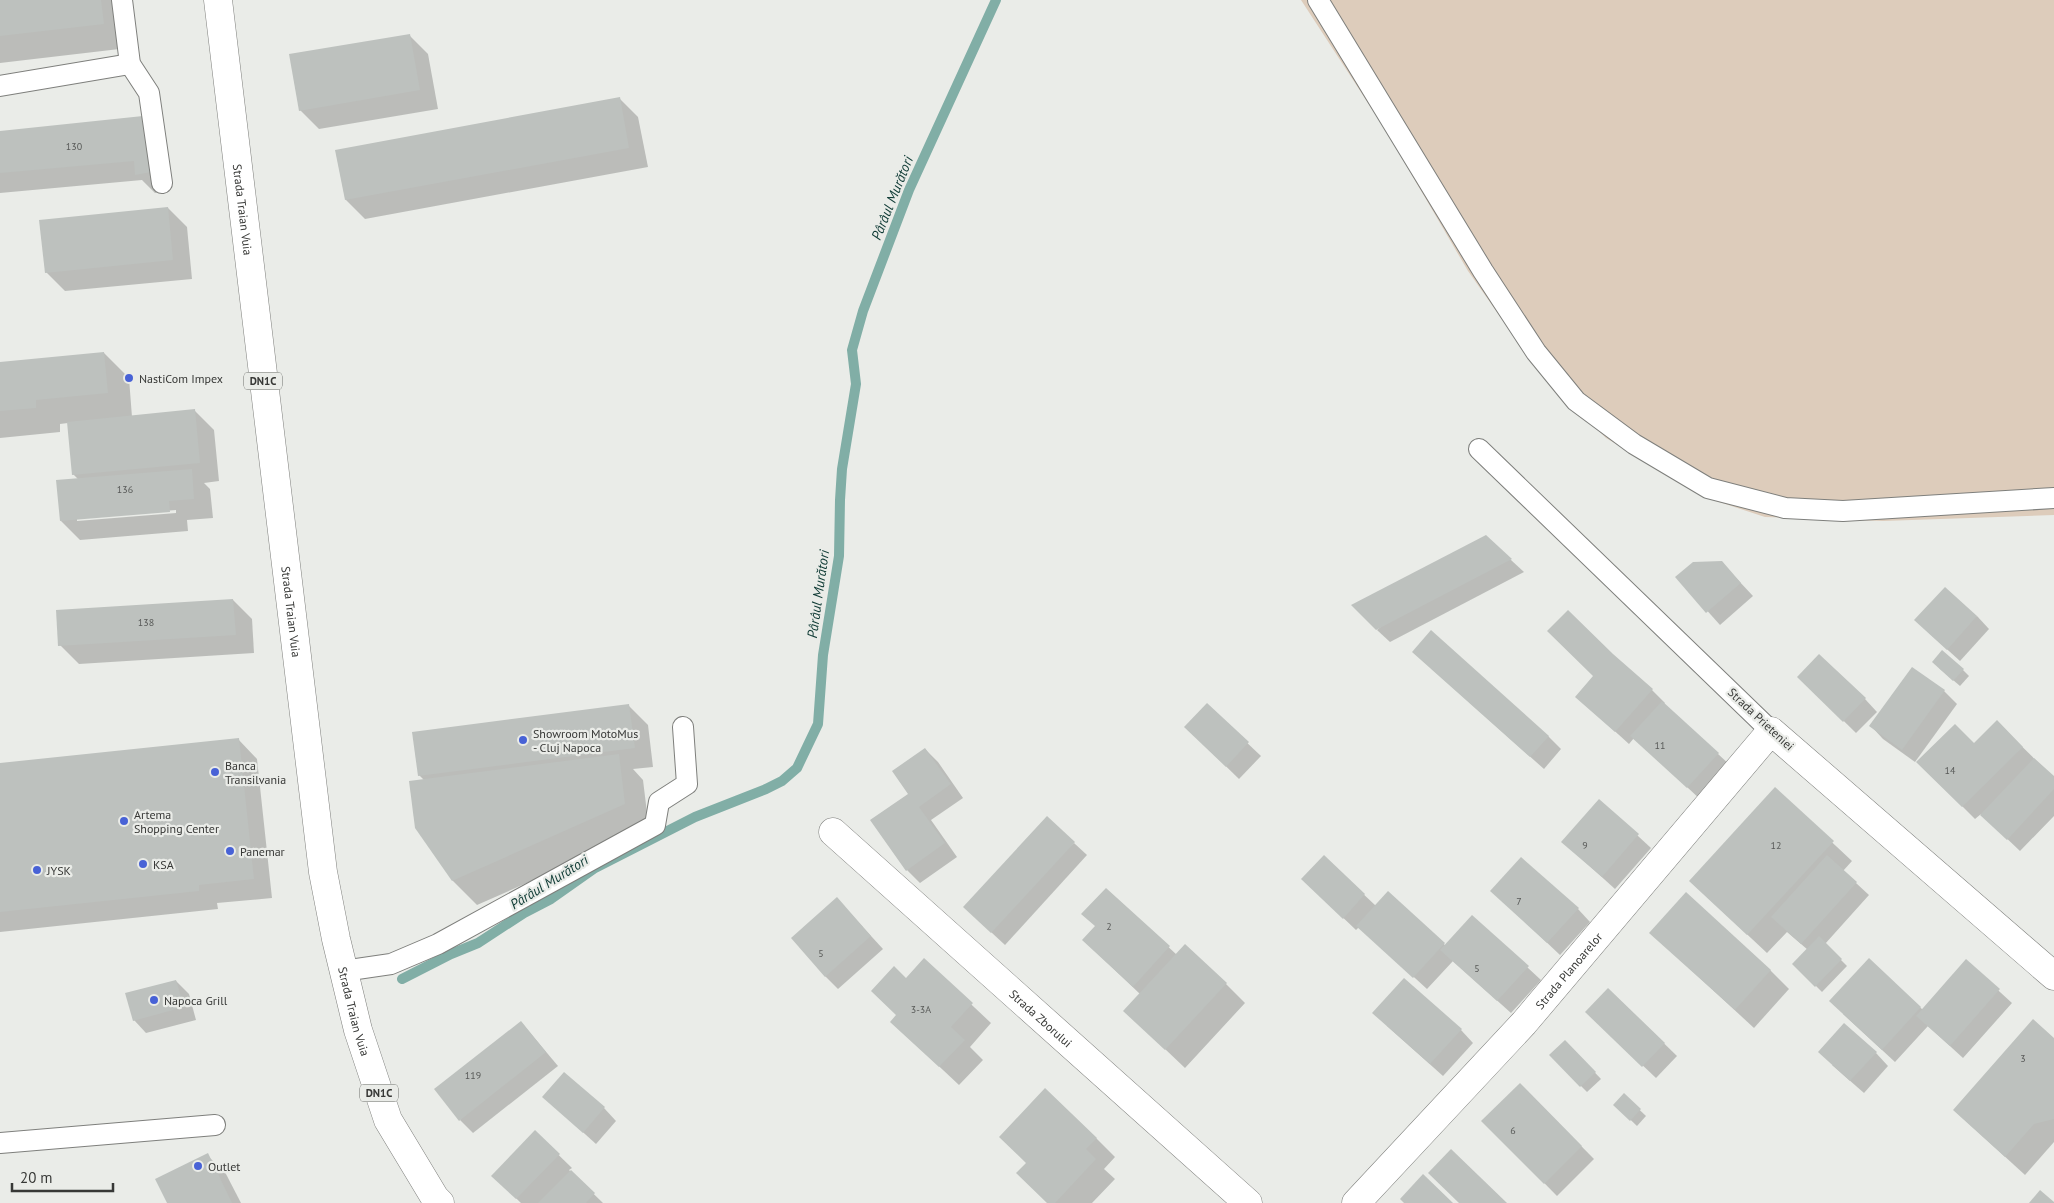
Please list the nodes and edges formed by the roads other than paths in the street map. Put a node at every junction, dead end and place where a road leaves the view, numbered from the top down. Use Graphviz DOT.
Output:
graph roads {
  1 [pos="122,0"];
  2 [pos="218,0"];
  3 [pos="1318,0"];
  4 [pos="130,64"];
  5 [pos="0,86"];
  6 [pos="162,183"];
  7 [pos="1480,448"];
  8 [pos="2054,498"];
  9 [pos="684,727"];
  10 [pos="1772,730"];
  11 [pos="833,832"];
  12 [pos="343,971"];
  13 [pos="2054,976"];
  14 [pos="215,1125"];
  15 [pos="0,1143"];
  16 [pos="440,1203"];
  17 [pos="1248,1203"];
  18 [pos="1356,1203"];
  1 -- 4 [label="lane"];
  2 -- 12 [label="street, Strada Traian Vuia / DN1C"];
  3 -- 8 [label="lane"];
  4 -- 5 [label="lane"];
  4 -- 6 [label="lane"];
  7 -- 10 [label="lane, Strada Prieteniei"];
  9 -- 12 [label="lane"];
  10 -- 13 [label="street, Strada Prieteniei"];
  10 -- 18 [label="street, Strada Planoarelor"];
  11 -- 17 [label="street, Strada Zborului"];
  12 -- 16 [label="street, Strada Traian Vuia / DN1C"];
  14 -- 15 [label="lane"];
}
